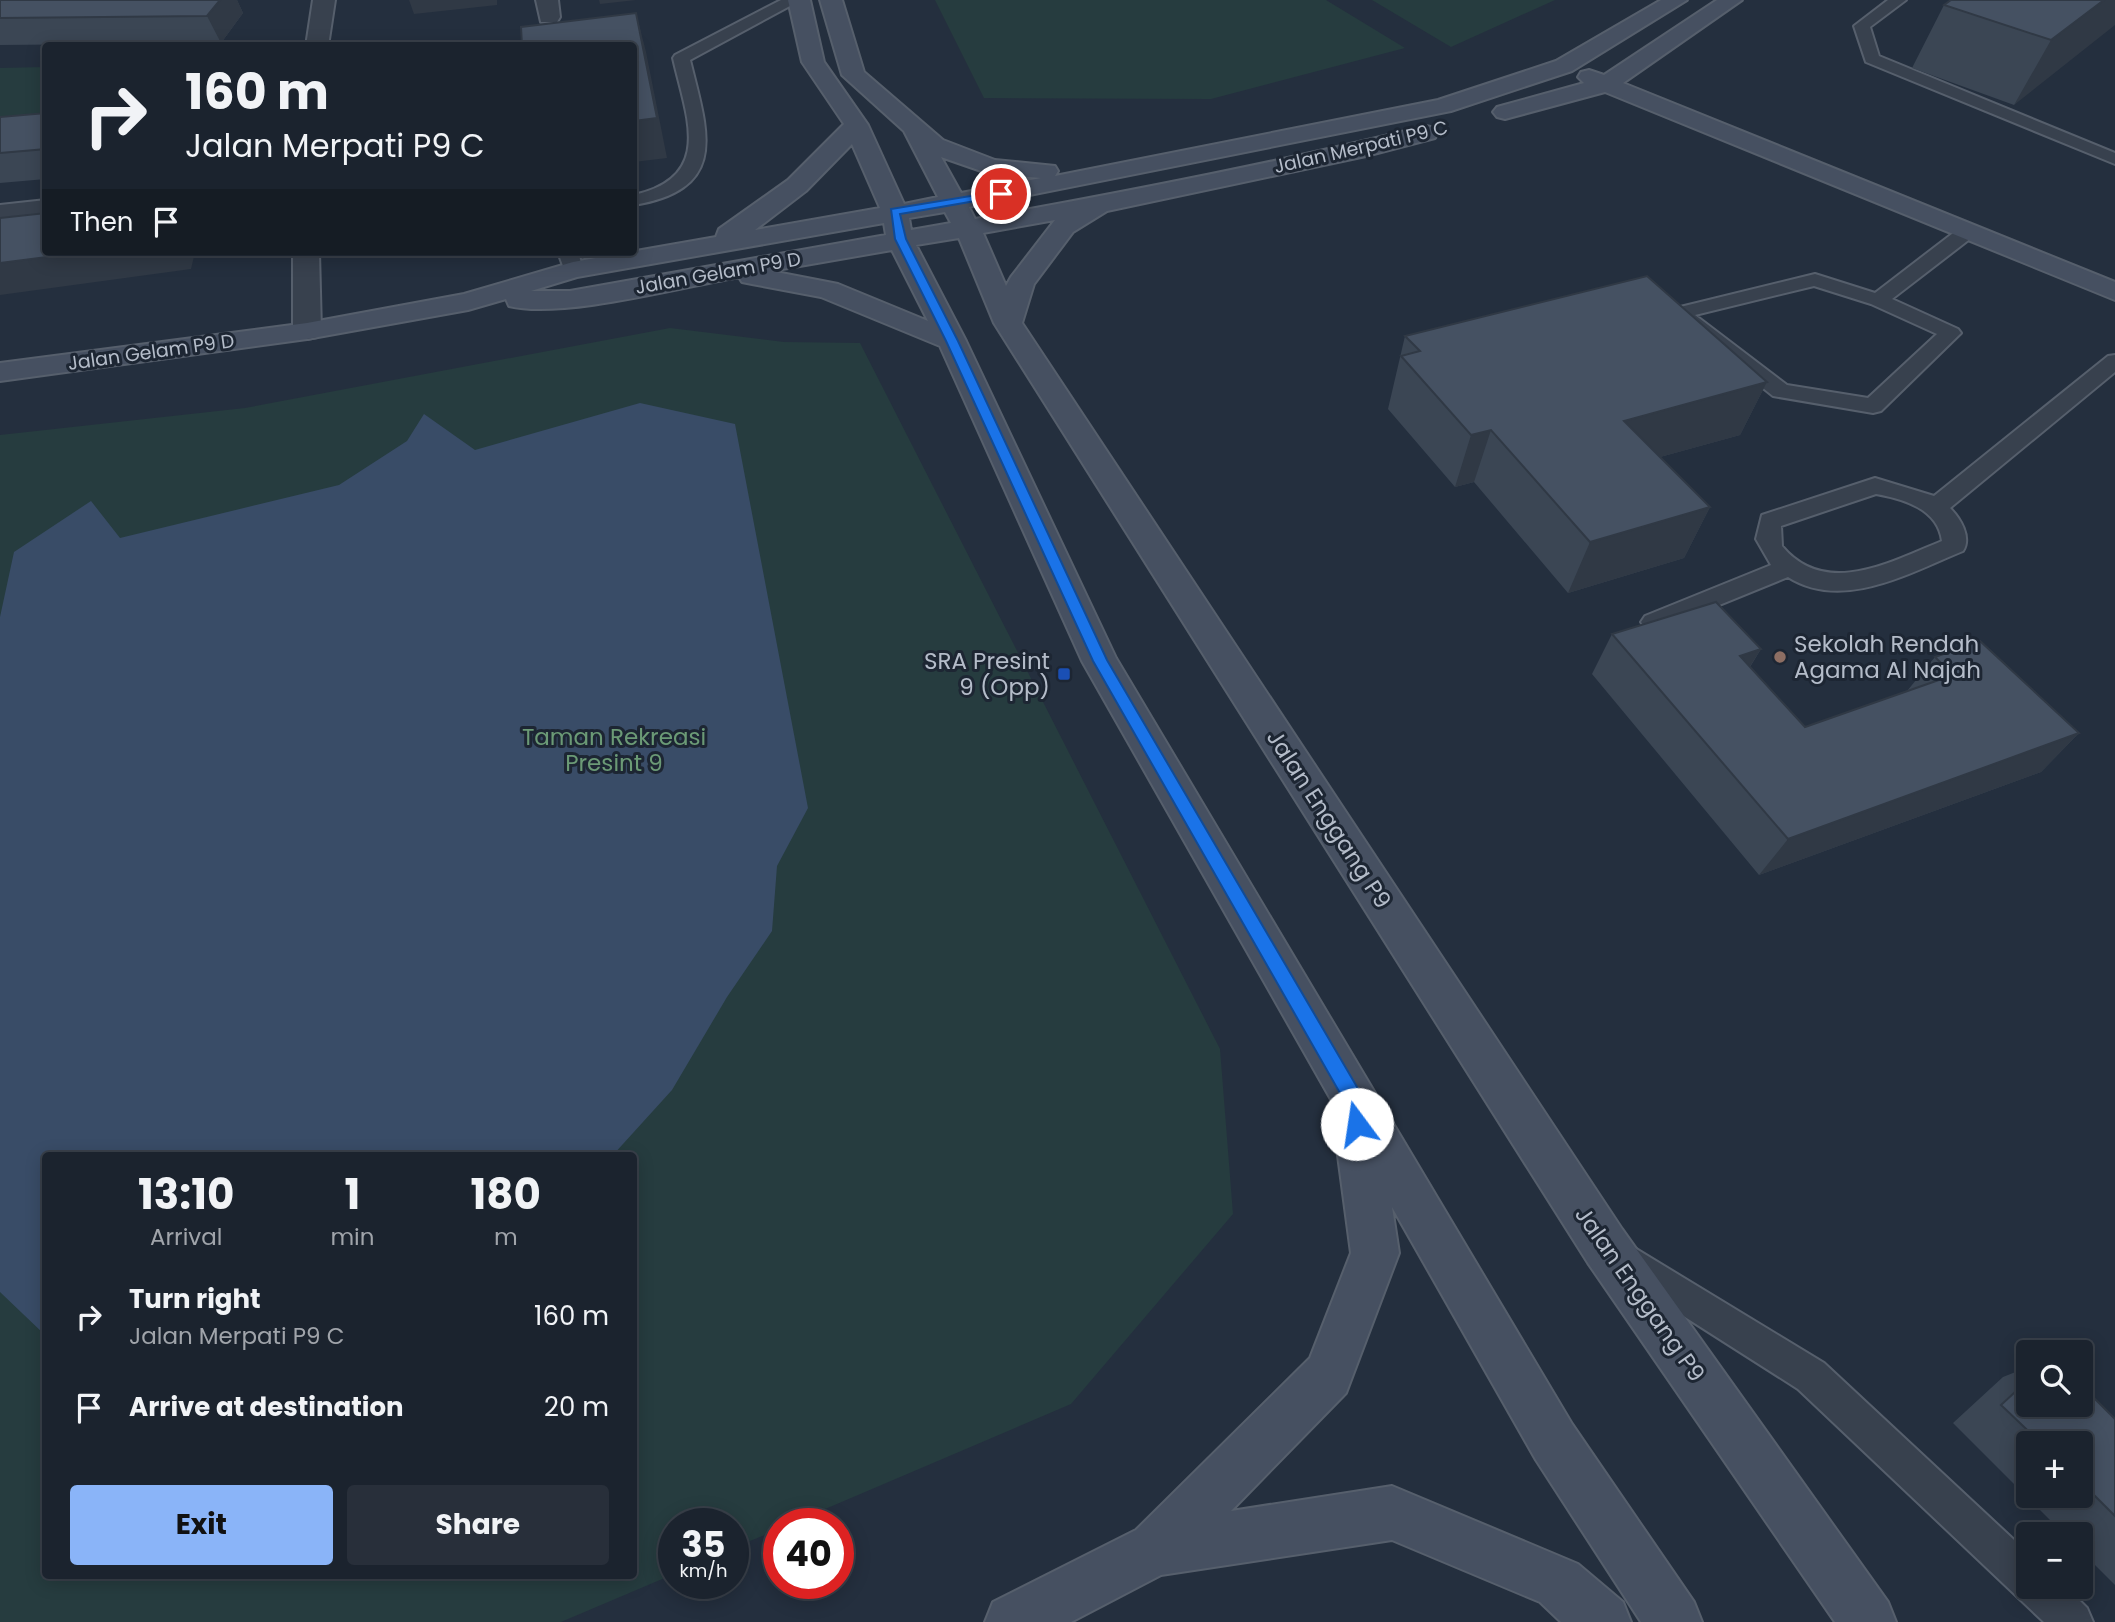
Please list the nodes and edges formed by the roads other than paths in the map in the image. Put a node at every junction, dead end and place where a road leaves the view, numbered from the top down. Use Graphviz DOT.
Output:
graph roads {
  1 [pos="324,0"];
  2 [pos="793,0"];
  3 [pos="799,0"];
  4 [pos="831,0"];
  5 [pos="1676,0"];
  6 [pos="1731,0"];
  7 [pos="1898,0"];
  8 [pos="318,42"];
  9 [pos="1564,66"];
  10 [pos="1606,84"];
  11 [pos="856,125"];
  12 [pos="913,126"];
  13 [pos="2115,159"];
  14 [pos="1132,168"];
  15 [pos="637,200"];
  16 [pos="951,202"];
  17 [pos="1103,204"];
  18 [pos="42,208"];
  19 [pos="895,212"];
  20 [pos="0,213"];
  21 [pos="967,228"];
  22 [pos="1968,232"];
  23 [pos="900,239"];
  24 [pos="705,248"];
  25 [pos="637,255"];
  26 [pos="306,256"];
  27 [pos="622,256"];
  28 [pos="570,261"];
  29 [pos="722,272"];
  30 [pos="2111,289"];
  31 [pos="1878,300"];
  32 [pos="468,302"];
  33 [pos="1008,323"];
  34 [pos="307,331"];
  35 [pos="952,341"];
  36 [pos="2115,361"];
  37 [pos="0,372"];
  38 [pos="1936,508"];
  39 [pos="1789,567"];
  40 [pos="1654,622"];
  41 [pos="1353,1098"];
  42 [pos="1605,1246"];
  43 [pos="1155,1549"];
  44 [pos="2016,1569"];
  45 [pos="2049,1599"];
  46 [pos="1013,1622"];
  47 [pos="1603,1622"];
  48 [pos="1674,1622"];
  49 [pos="1868,1622"];
  50 [pos="2073,1622"];
  1 -- 8 [label="street"];
  2 -- 15 [label="lane"];
  3 -- 11 [label="street"];
  4 -- 12 [label="street, Jalan Enggang P9"];
  5 -- 9 [label="street, Jalan Merpati P9 C"];
  6 -- 10 [label="street, Jalan Merpati P9 C"];
  7 -- 13 [label="lane"];
  9 -- 10 [label="street"];
  9 -- 14 [label="street, Jalan Merpati P9 C"];
  10 -- 17 [label="street, Jalan Merpati P9 C"];
  10 -- 22 [label="street"];
  11 -- 19 [label="street"];
  11 -- 24 [label="street"];
  12 -- 14 [label="street"];
  12 -- 16 [label="street, Jalan Enggang P9"];
  14 -- 16 [label="street"];
  16 -- 19 [label="street"];
  16 -- 21 [label="street, Jalan Enggang P9"];
  17 -- 21 [label="street, Jalan Merpati P9 C"];
  17 -- 33 [label="street"];
  18 -- 20 [label="street"];
  19 -- 23 [label="street"];
  19 -- 24 [label="street, Jalan Gelam P9 D"];
  21 -- 23 [label="street, Jalan Gelam P9 D"];
  21 -- 33 [label="street, Jalan Enggang P9"];
  22 -- 30 [label="street"];
  22 -- 31 [label="lane"];
  23 -- 29 [label="street, Jalan Gelam P9 D"];
  23 -- 35 [label="street"];
  24 -- 25 [label="street, Jalan Gelam P9 D"];
  26 -- 34 [label="street"];
  27 -- 28 [label="street, Jalan Gelam P9 D"];
  28 -- 32 [label="street, Jalan Gelam P9 D"];
  29 -- 32 [label="street, Jalan Gelam P9 D"];
  29 -- 35 [label="street"];
  31 -- 31 [label="lane"];
  32 -- 34 [label="street, Jalan Gelam P9 D"];
  33 -- 42 [label="street, Jalan Enggang P9"];
  34 -- 37 [label="street, Jalan Gelam P9 D"];
  35 -- 41 [label="street"];
  36 -- 38 [label="lane"];
  38 -- 39 [label="lane"];
  38 -- 39 [label="lane"];
  39 -- 40 [label="lane"];
  41 -- 43 [label="street"];
  41 -- 48 [label="street"];
  42 -- 44 [label="lane"];
  42 -- 49 [label="street, Jalan Enggang P9"];
  43 -- 46 [label="street"];
  43 -- 47 [label="street"];
  45 -- 50 [label="lane"];
}
